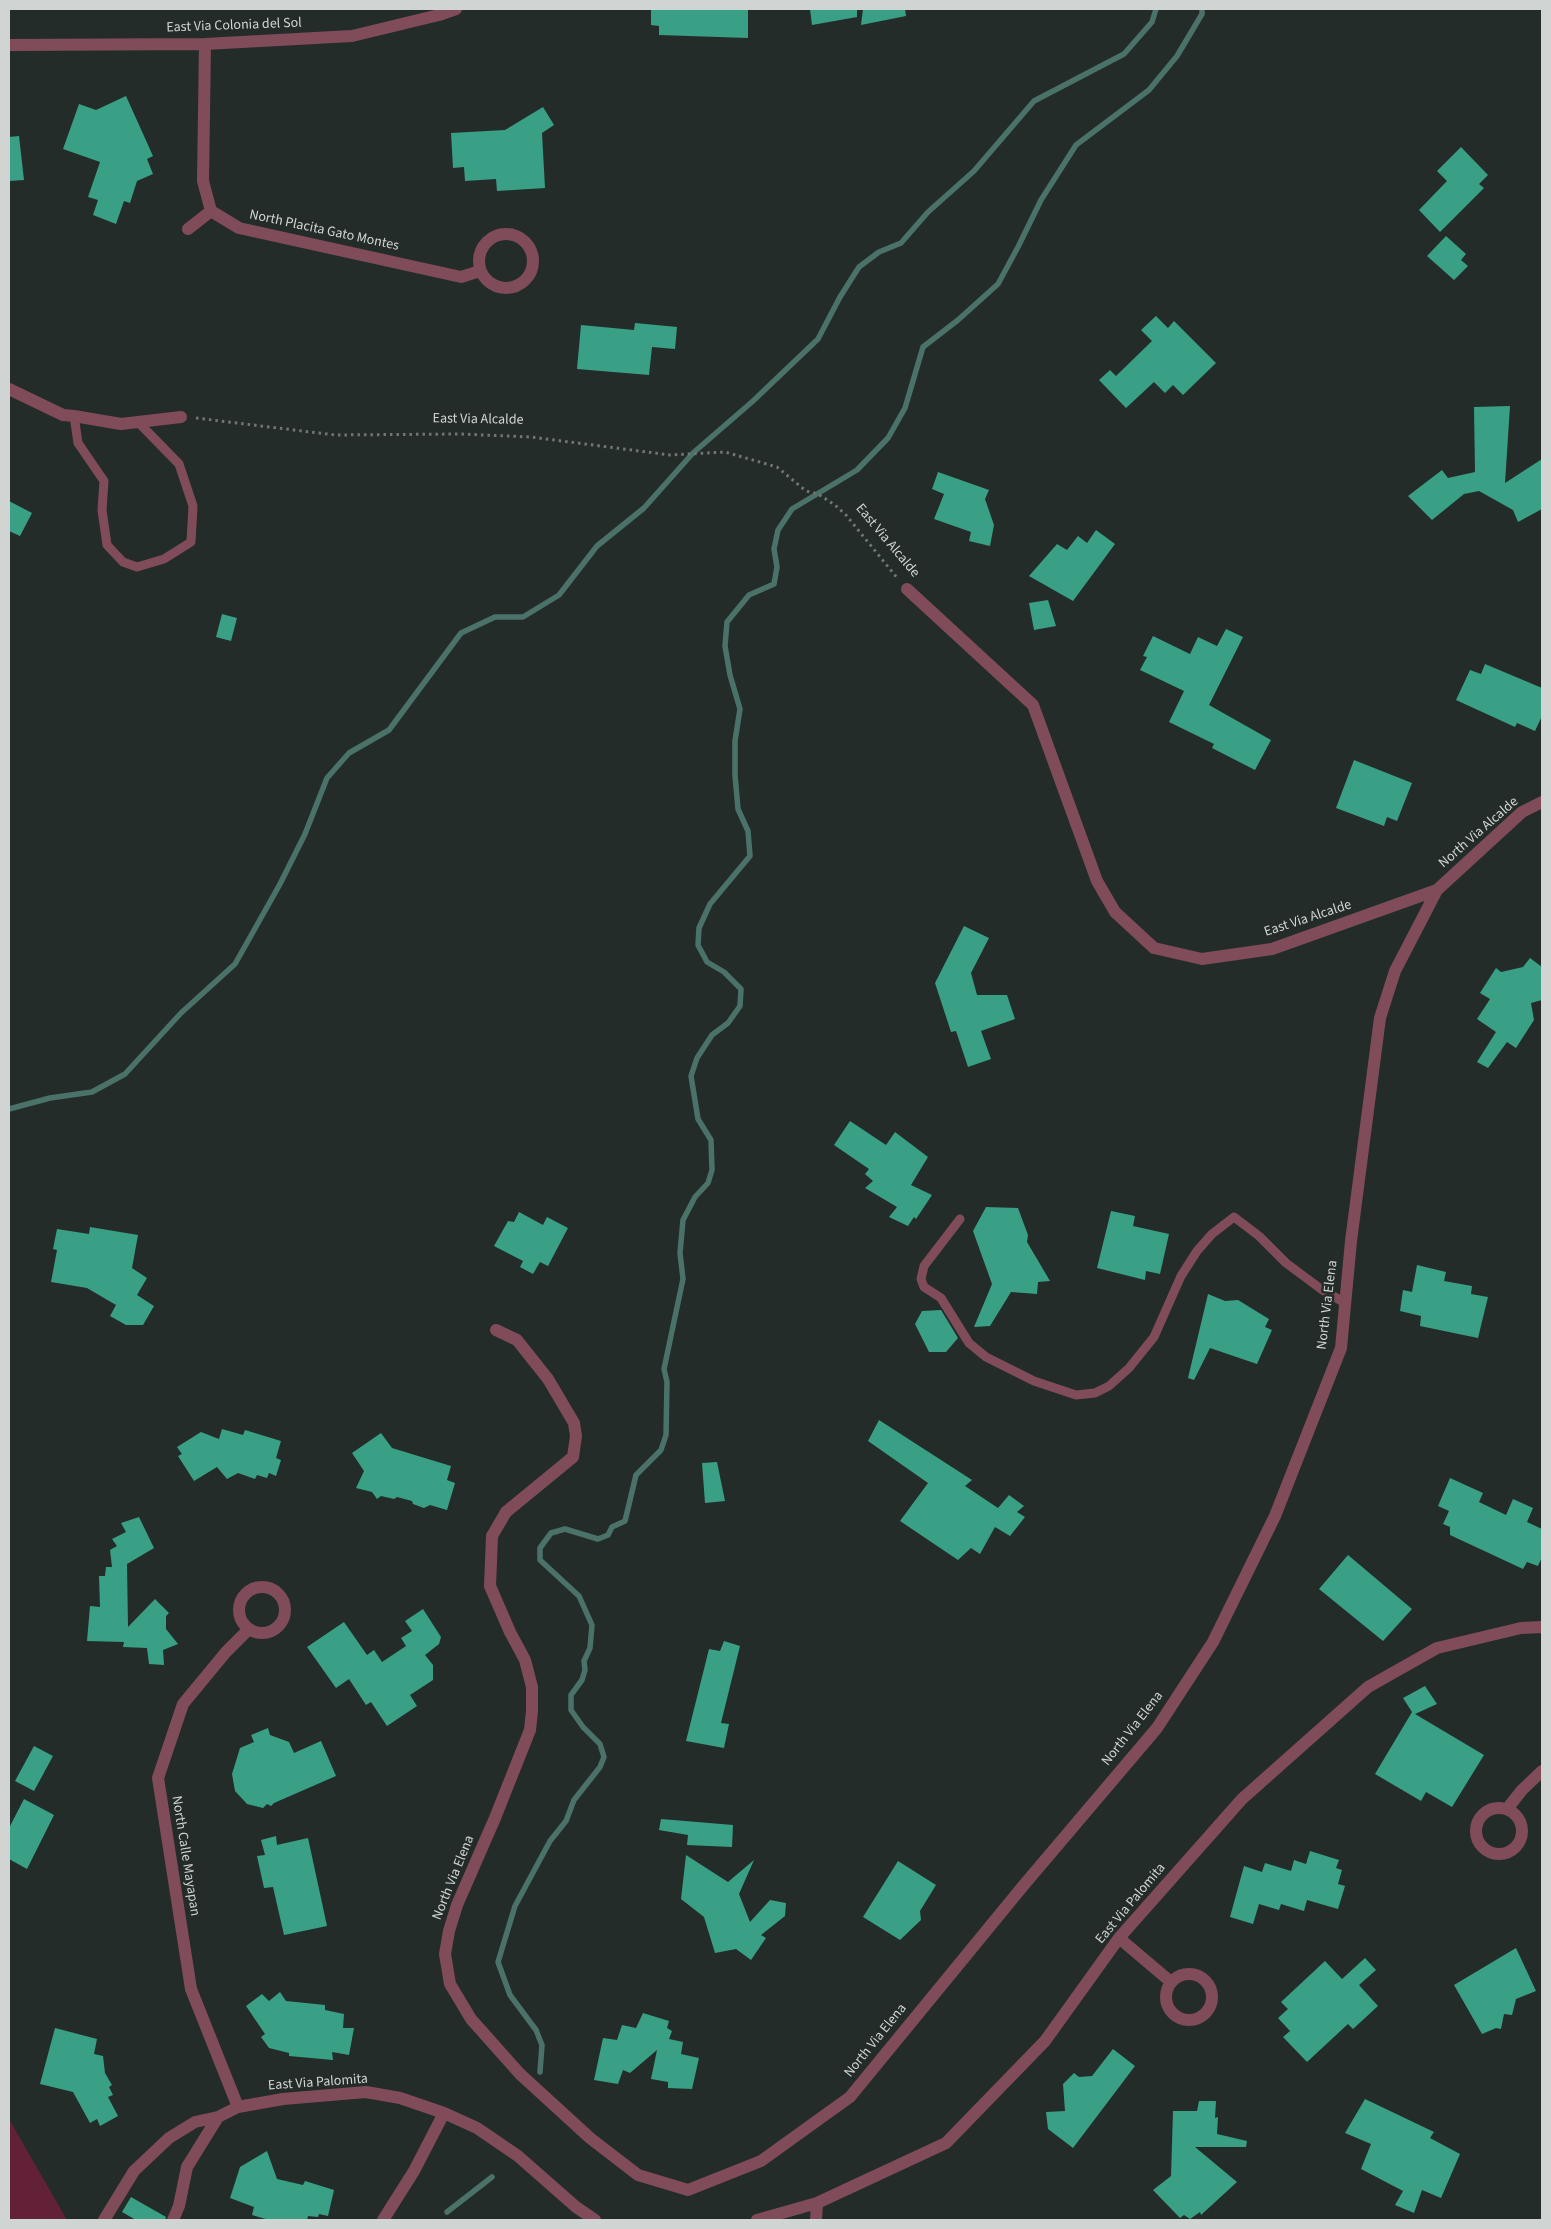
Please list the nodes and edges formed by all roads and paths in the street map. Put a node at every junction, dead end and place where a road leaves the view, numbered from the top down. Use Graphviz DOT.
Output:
graph roads {
  1 [pos="456,9"];
  2 [pos="205,44"];
  3 [pos="9,45"];
  4 [pos="211,211"];
  5 [pos="188,229"];
  6 [pos="480,271"];
  7 [pos="9,389"];
  8 [pos="74,416"];
  9 [pos="181,417"];
  10 [pos="138,422"];
  11 [pos="907,589"];
  12 [pos="1542,802"];
  13 [pos="1437,890"];
  14 [pos="960,1219"];
  15 [pos="1345,1303"];
  16 [pos="496,1330"];
  17 [pos="1542,1627"];
  18 [pos="249,1629"];
  19 [pos="1542,1771"];
  20 [pos="1508,1809"];
  21 [pos="1119,1938"];
  22 [pos="1171,1982"];
  23 [pos="238,2107"];
  24 [pos="444,2112"];
  25 [pos="218,2117"];
  26 [pos="817,2203"];
  27 [pos="104,2220"];
  28 [pos="172,2220"];
  29 [pos="383,2220"];
  30 [pos="595,2220"];
  31 [pos="757,2220"];
  32 [pos="816,2220"];
  1 -- 2 [label="street, East Via Colonia del Sol"];
  2 -- 3 [label="street, East Via Colonia del Sol"];
  2 -- 4 [label="street"];
  4 -- 5 [label="street"];
  4 -- 6 [label="street, North Placita Gato Montes"];
  6 -- 6 [label="street"];
  7 -- 8 [label="street"];
  8 -- 10 [label="street"];
  8 -- 10 [label="lane"];
  9 -- 10 [label="street"];
  9 -- 11 [label="path, East Via Alcalde"];
  11 -- 13 [label="street, East Via Alcalde"];
  12 -- 13 [label="street, North Via Alcalde"];
  13 -- 15 [label="street, North Via Elena"];
  14 -- 15 [label="lane"];
  15 -- 16 [label="street, North Via Elena"];
  17 -- 21 [label="street, East Via Palomita"];
  18 -- 23 [label="street, North Calle Mayapan"];
  19 -- 20 [label="street"];
  21 -- 22 [label="street"];
  21 -- 26 [label="street, East Via Palomita"];
  23 -- 24 [label="street, East Via Palomita"];
  23 -- 25 [label="street, East Via Palomita"];
  24 -- 29 [label="street"];
  24 -- 30 [label="street, East Via Palomita"];
  25 -- 27 [label="street, East Via Palomita"];
  25 -- 28 [label="street"];
  26 -- 31 [label="street, East Via Palomita"];
  26 -- 32 [label="street"];
}
